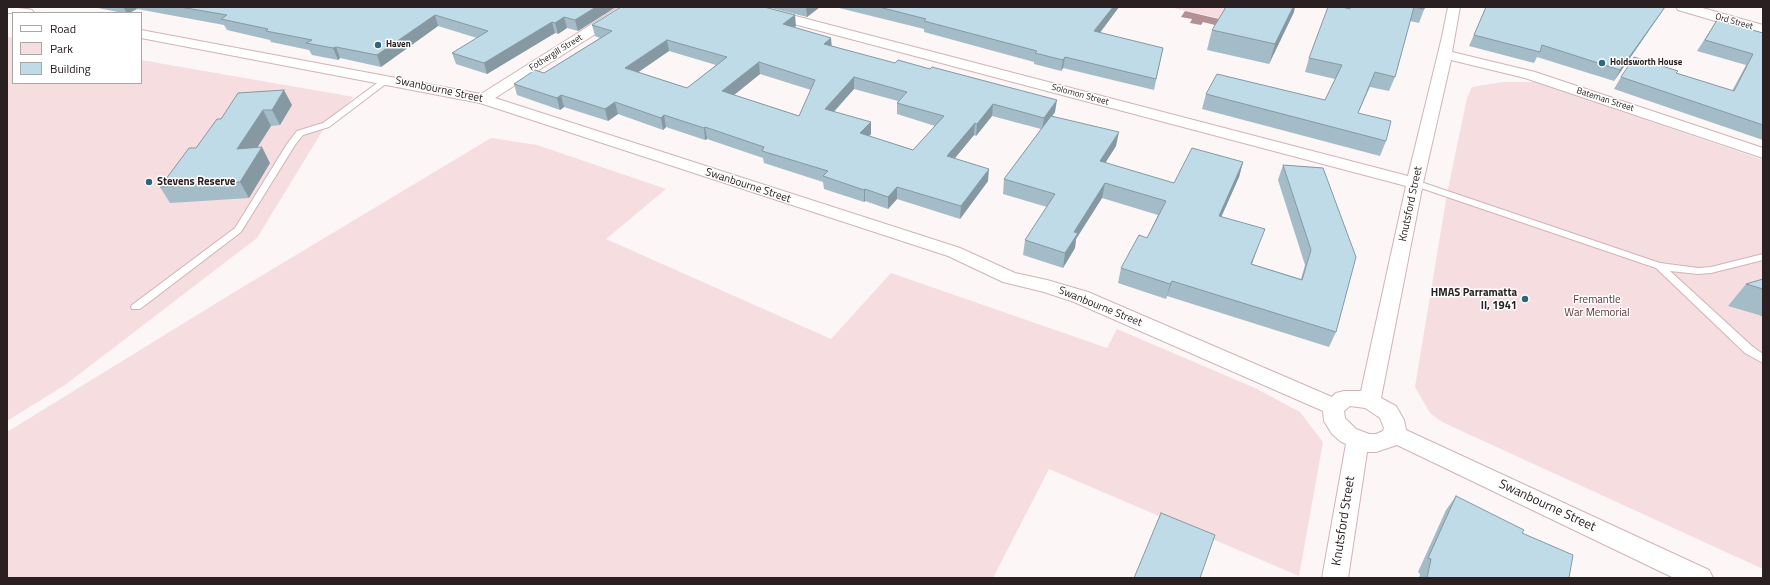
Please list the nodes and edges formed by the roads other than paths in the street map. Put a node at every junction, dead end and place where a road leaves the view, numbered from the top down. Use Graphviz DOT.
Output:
graph roads {
  1 [pos="628,7"];
  2 [pos="746,7"];
  3 [pos="1454,7"];
  4 [pos="1683,7"];
  5 [pos="1707,7"];
  6 [pos="7,9"];
  7 [pos="22,12"];
  8 [pos="1763,23"];
  9 [pos="1763,30"];
  10 [pos="142,34"];
  11 [pos="1444,54"];
  12 [pos="387,80"];
  13 [pos="483,98"];
  14 [pos="1763,153"];
  15 [pos="1414,183"];
  16 [pos="1763,257"];
  17 [pos="1659,266"];
  18 [pos="136,307"];
  19 [pos="1763,360"];
  20 [pos="1370,401"];
  21 [pos="1335,407"];
  22 [pos="1394,434"];
  23 [pos="1358,440"];
  24 [pos="1335,578"];
  25 [pos="1700,578"];
  1 -- 13 [label="street, Fothergill Street"];
  2 -- 15 [label="street, Solomon Street"];
  3 -- 11 [label="street, Knutsford Street"];
  4 -- 9 [label="main road, Ord Street"];
  5 -- 8 [label="main road, Ord Street"];
  6 -- 7 [label="street"];
  10 -- 12 [label="street, Swanbourne Street"];
  11 -- 14 [label="street, Bateman Street"];
  11 -- 15 [label="street, Knutsford Street"];
  12 -- 13 [label="street, Swanbourne Street"];
  12 -- 18 [label="lane"];
  13 -- 21 [label="street, Swanbourne Street"];
  15 -- 17 [label="lane"];
  15 -- 20 [label="street, Knutsford Street"];
  16 -- 17 [label="lane"];
  17 -- 19 [label="lane"];
  20 -- 21 [label="street"];
  20 -- 22 [label="street"];
  21 -- 23 [label="street"];
  22 -- 23 [label="street"];
  22 -- 25 [label="street, Swanbourne Street"];
  23 -- 24 [label="street, Knutsford Street"];
}
